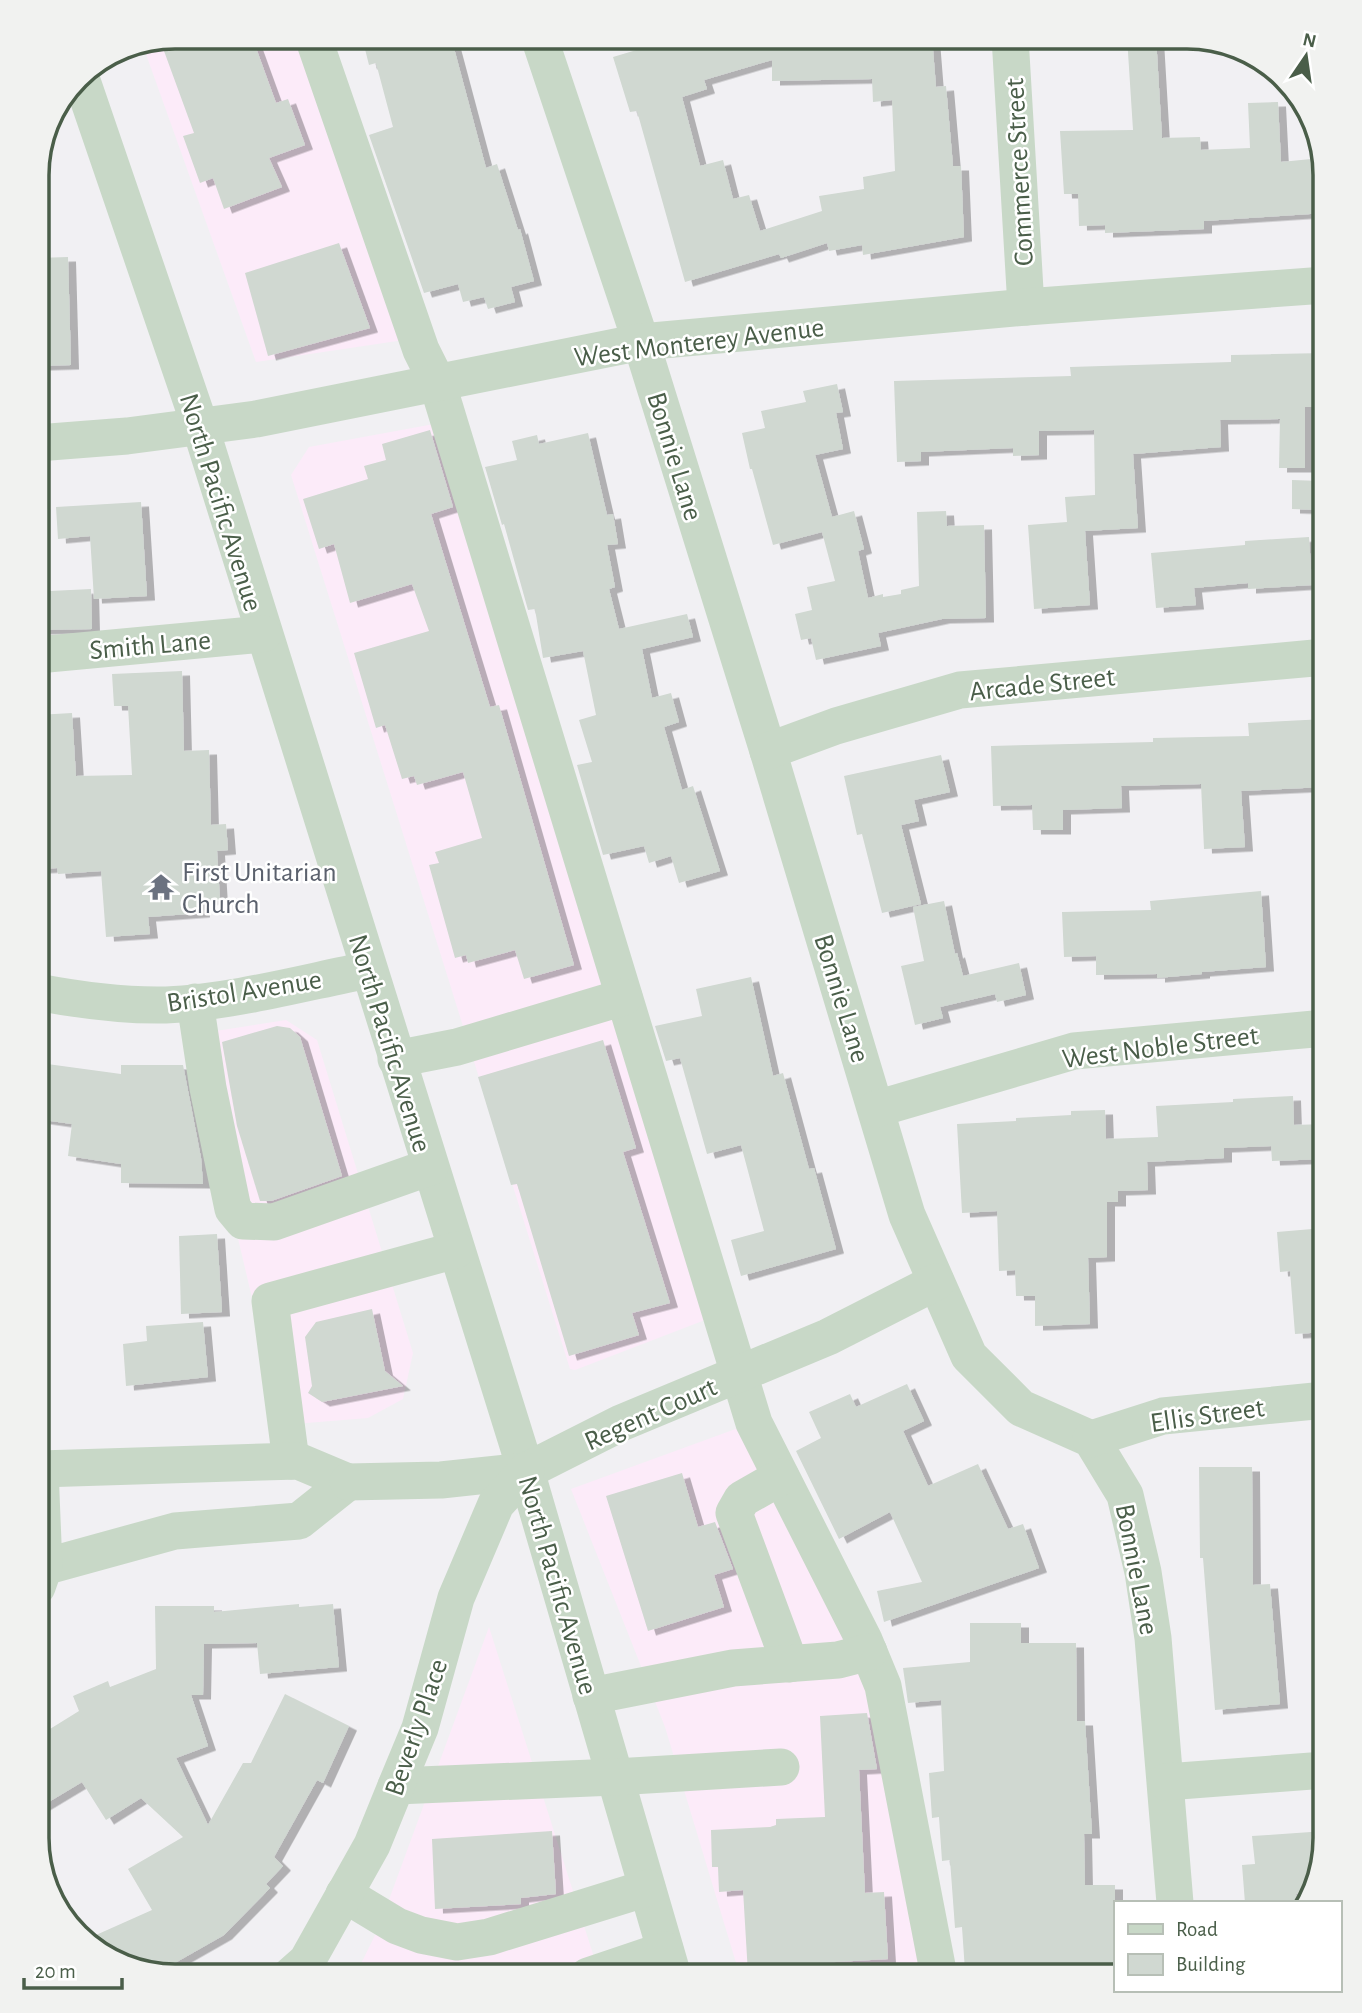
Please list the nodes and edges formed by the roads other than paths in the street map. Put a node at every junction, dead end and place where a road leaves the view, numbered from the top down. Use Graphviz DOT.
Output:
graph roads {
  1 [pos="317,49"];
  2 [pos="543,49"];
  3 [pos="1011,49"];
  4 [pos="84,88"];
  5 [pos="1313,286"];
  6 [pos="1026,307"];
  7 [pos="641,342"];
  8 [pos="437,382"];
  9 [pos="200,426"];
  10 [pos="49,442"];
  11 [pos="263,634"];
  12 [pos="49,654"];
  13 [pos="1313,658"];
  14 [pos="768,751"];
  15 [pos="368,970"];
  16 [pos="49,994"];
  17 [pos="624,997"];
  18 [pos="195,1002"];
  19 [pos="1313,1029"];
  20 [pos="396,1059"];
  21 [pos="876,1109"];
  22 [pos="430,1167"];
  23 [pos="456,1250"];
  24 [pos="936,1282"];
  25 [pos="738,1374"];
  26 [pos="1313,1401"];
  27 [pos="1091,1439"];
  28 [pos="291,1461"];
  29 [pos="49,1468"];
  30 [pos="526,1471"];
  31 [pos="781,1477"];
  32 [pos="348,1482"];
  33 [pos="49,1574"];
  34 [pos="869,1652"];
  35 [pos="790,1664"];
  36 [pos="591,1696"];
  37 [pos="781,1767"];
  38 [pos="1313,1771"];
  39 [pos="615,1777"];
  40 [pos="1166,1782"];
  41 [pos="396,1786"];
  42 [pos="647,1888"];
  43 [pos="344,1894"];
  44 [pos="1175,1901"];
  45 [pos="669,1963"];
  46 [pos="304,1964"];
  47 [pos="937,1964"];
  1 -- 8 [label="street"];
  2 -- 7 [label="street, Bonnie Lane"];
  3 -- 6 [label="street, Commerce Street"];
  4 -- 9 [label="street, North Pacific Avenue"];
  5 -- 6 [label="street, West Monterey Avenue"];
  6 -- 7 [label="street, West Monterey Avenue"];
  7 -- 8 [label="street, West Monterey Avenue"];
  7 -- 14 [label="street, Bonnie Lane"];
  8 -- 9 [label="street, West Monterey Avenue"];
  8 -- 17 [label="street"];
  9 -- 10 [label="street, West Monterey Avenue"];
  9 -- 11 [label="street, North Pacific Avenue"];
  11 -- 12 [label="street, Smith Lane"];
  11 -- 15 [label="street, North Pacific Avenue"];
  13 -- 14 [label="street, Arcade Street"];
  14 -- 21 [label="street, Bonnie Lane"];
  15 -- 18 [label="street, Bristol Avenue"];
  15 -- 20 [label="street, North Pacific Avenue"];
  16 -- 18 [label="street, Bristol Avenue"];
  17 -- 20 [label="street"];
  17 -- 25 [label="street"];
  18 -- 22 [label="street"];
  19 -- 21 [label="street, West Noble Street"];
  20 -- 22 [label="street, North Pacific Avenue"];
  21 -- 24 [label="street, Bonnie Lane"];
  22 -- 23 [label="street, North Pacific Avenue"];
  23 -- 28 [label="street"];
  23 -- 30 [label="street, North Pacific Avenue"];
  24 -- 25 [label="street, Regent Court"];
  24 -- 27 [label="street, Bonnie Lane"];
  25 -- 30 [label="street, Regent Court"];
  25 -- 31 [label="street"];
  26 -- 27 [label="street, Ellis Street"];
  27 -- 40 [label="street, Bonnie Lane"];
  28 -- 29 [label="street, Regent Court"];
  28 -- 32 [label="street, Regent Court"];
  30 -- 32 [label="street, Regent Court"];
  30 -- 36 [label="street, North Pacific Avenue"];
  30 -- 41 [label="street, Beverly Place"];
  31 -- 34 [label="street"];
  31 -- 35 [label="street"];
  32 -- 33 [label="street"];
  34 -- 35 [label="street"];
  34 -- 47 [label="street"];
  35 -- 36 [label="street"];
  36 -- 39 [label="street, North Pacific Avenue"];
  37 -- 39 [label="street"];
  38 -- 40 [label="street"];
  39 -- 41 [label="street"];
  39 -- 42 [label="street, North Pacific Avenue"];
  40 -- 44 [label="street, Bonnie Lane"];
  41 -- 43 [label="street, Beverly Place"];
  42 -- 43 [label="street"];
  42 -- 45 [label="street, North Pacific Avenue"];
  43 -- 46 [label="street, Beverly Place"];
}
